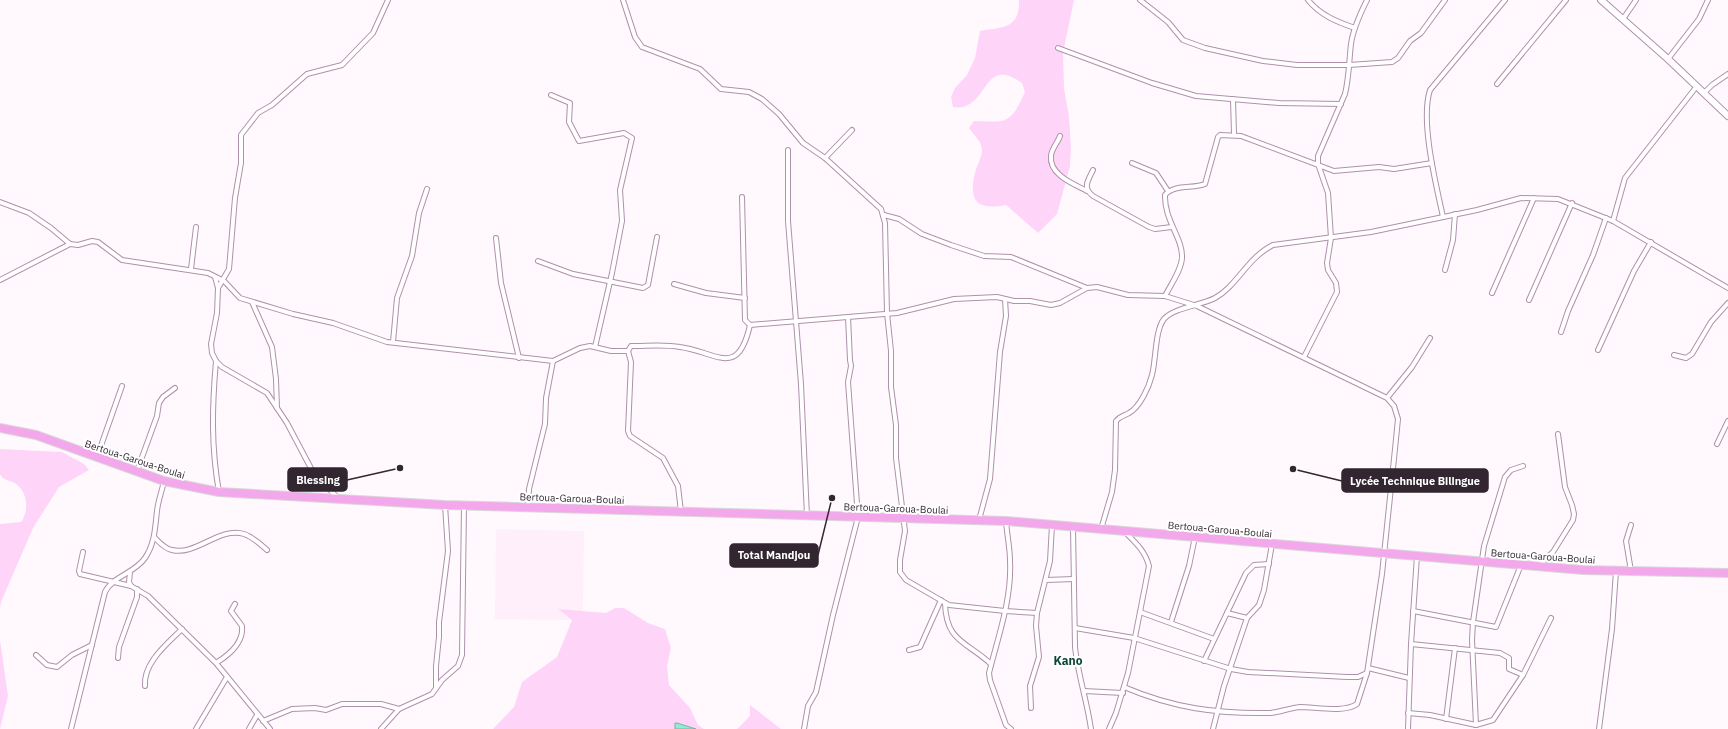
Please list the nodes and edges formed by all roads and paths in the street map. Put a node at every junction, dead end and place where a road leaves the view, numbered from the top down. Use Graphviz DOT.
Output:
graph roads {
  1 [pos="388,0"];
  2 [pos="623,0"];
  3 [pos="1140,0"];
  4 [pos="1308,0"];
  5 [pos="1367,0"];
  6 [pos="1445,0"];
  7 [pos="1505,0"];
  8 [pos="1566,0"];
  9 [pos="1600,0"];
  10 [pos="1636,0"];
  11 [pos="1708,0"];
  12 [pos="1623,19"];
  13 [pos="1355,28"];
  14 [pos="1058,48"];
  15 [pos="1668,59"];
  16 [pos="1349,65"];
  17 [pos="1728,74"];
  18 [pos="1497,84"];
  19 [pos="1697,86"];
  20 [pos="1704,93"];
  21 [pos="551,95"];
  22 [pos="1233,99"];
  23 [pos="1341,104"];
  24 [pos="1728,116"];
  25 [pos="852,130"];
  26 [pos="1234,134"];
  27 [pos="1060,136"];
  28 [pos="788,150"];
  29 [pos="825,158"];
  30 [pos="1432,163"];
  31 [pos="1132,164"];
  32 [pos="1318,164"];
  33 [pos="1093,170"];
  34 [pos="427,189"];
  35 [pos="1087,191"];
  36 [pos="1168,191"];
  37 [pos="742,197"];
  38 [pos="1534,198"];
  39 [pos="0,202"];
  40 [pos="1572,203"];
  41 [pos="1455,214"];
  42 [pos="884,215"];
  43 [pos="1443,217"];
  44 [pos="1606,218"];
  45 [pos="1613,221"];
  46 [pos="196,227"];
  47 [pos="1172,227"];
  48 [pos="657,237"];
  49 [pos="496,238"];
  50 [pos="1331,238"];
  51 [pos="1651,242"];
  52 [pos="70,244"];
  53 [pos="538,261"];
  54 [pos="191,269"];
  55 [pos="1445,270"];
  56 [pos="216,277"];
  57 [pos="0,280"];
  58 [pos="224,281"];
  59 [pos="610,283"];
  60 [pos="674,284"];
  61 [pos="218,288"];
  62 [pos="1088,288"];
  63 [pos="1728,288"];
  64 [pos="1492,293"];
  65 [pos="1165,296"];
  66 [pos="745,298"];
  67 [pos="1005,299"];
  68 [pos="1529,300"];
  69 [pos="252,302"];
  70 [pos="1728,303"];
  71 [pos="1197,306"];
  72 [pos="887,313"];
  73 [pos="848,317"];
  74 [pos="796,322"];
  75 [pos="750,325"];
  76 [pos="1561,332"];
  77 [pos="1430,338"];
  78 [pos="393,342"];
  79 [pos="595,347"];
  80 [pos="1598,350"];
  81 [pos="628,351"];
  82 [pos="1674,355"];
  83 [pos="1304,356"];
  84 [pos="519,358"];
  85 [pos="216,361"];
  86 [pos="553,361"];
  87 [pos="122,386"];
  88 [pos="175,388"];
  89 [pos="1387,398"];
  90 [pos="277,408"];
  91 [pos="1728,421"];
  92 [pos="0,428"];
  93 [pos="1558,434"];
  94 [pos="1717,444"];
  95 [pos="96,457"];
  96 [pos="1523,466"];
  97 [pos="136,471"];
  98 [pos="164,481"];
  99 [pos="219,492"];
  100 [pos="340,500"];
  101 [pos="445,505"];
  102 [pos="464,506"];
  103 [pos="528,507"];
  104 [pos="681,512"];
  105 [pos="807,516"];
  106 [pos="858,517"];
  107 [pos="902,518"];
  108 [pos="979,521"];
  109 [pos="1006,522"];
  110 [pos="1052,525"];
  111 [pos="1631,525"];
  112 [pos="1074,527"];
  113 [pos="1101,530"];
  114 [pos="1125,531"];
  115 [pos="1195,537"];
  116 [pos="154,538"];
  117 [pos="1272,544"];
  118 [pos="268,550"];
  119 [pos="83,552"];
  120 [pos="1384,553"];
  121 [pos="1417,556"];
  122 [pos="1481,561"];
  123 [pos="1269,564"];
  124 [pos="1521,565"];
  125 [pos="1538,566"];
  126 [pos="1616,571"];
  127 [pos="1631,571"];
  128 [pos="130,572"];
  129 [pos="1728,573"];
  130 [pos="1074,579"];
  131 [pos="1046,580"];
  132 [pos="112,582"];
  133 [pos="131,586"];
  134 [pos="137,590"];
  135 [pos="943,601"];
  136 [pos="234,604"];
  137 [pos="1005,611"];
  138 [pos="1413,611"];
  139 [pos="1140,612"];
  140 [pos="1037,613"];
  141 [pos="1227,613"];
  142 [pos="1247,618"];
  143 [pos="1551,618"];
  144 [pos="1170,622"];
  145 [pos="1473,622"];
  146 [pos="1074,628"];
  147 [pos="182,629"];
  148 [pos="1134,638"];
  149 [pos="1214,638"];
  150 [pos="1411,644"];
  151 [pos="92,645"];
  152 [pos="1455,648"];
  153 [pos="909,650"];
  154 [pos="1473,650"];
  155 [pos="36,655"];
  156 [pos="118,658"];
  157 [pos="1204,661"];
  158 [pos="216,663"];
  159 [pos="991,664"];
  160 [pos="1230,668"];
  161 [pos="1368,668"];
  162 [pos="1367,673"];
  163 [pos="1523,675"];
  164 [pos="227,677"];
  165 [pos="1409,678"];
  166 [pos="145,686"];
  167 [pos="1124,687"];
  168 [pos="436,689"];
  169 [pos="1084,691"];
  170 [pos="1122,693"];
  171 [pos="1031,708"];
  172 [pos="399,709"];
  173 [pos="1217,712"];
  174 [pos="1408,713"];
  175 [pos="257,715"];
  176 [pos="1446,719"];
  177 [pos="263,721"];
  178 [pos="1476,724"];
  179 [pos="71,729"];
  180 [pos="196,729"];
  181 [pos="249,729"];
  182 [pos="270,729"];
  183 [pos="381,729"];
  184 [pos="804,729"];
  185 [pos="1011,729"];
  186 [pos="1091,729"];
  187 [pos="1109,729"];
  188 [pos="1213,729"];
  189 [pos="1408,729"];
  190 [pos="1598,729"];
  1 -- 58 [label="street"];
  2 -- 29 [label="street"];
  3 -- 16 [label="street"];
  4 -- 13 [label="street"];
  5 -- 13 [label="street"];
  6 -- 16 [label="street"];
  7 -- 30 [label="street"];
  8 -- 18 [label="street"];
  9 -- 12 [label="street"];
  10 -- 12 [label="street"];
  11 -- 15 [label="street"];
  12 -- 15 [label="street"];
  13 -- 16 [label="street"];
  14 -- 22 [label="street"];
  15 -- 19 [label="street"];
  16 -- 23 [label="street"];
  17 -- 20 [label="street"];
  19 -- 20 [label="street"];
  19 -- 45 [label="street"];
  20 -- 24 [label="street"];
  21 -- 59 [label="street"];
  22 -- 23 [label="street"];
  22 -- 26 [label="street"];
  23 -- 32 [label="street"];
  25 -- 29 [label="street"];
  26 -- 32 [label="street"];
  26 -- 36 [label="street"];
  27 -- 35 [label="street"];
  28 -- 74 [label="street"];
  29 -- 42 [label="street"];
  30 -- 32 [label="street"];
  30 -- 43 [label="street"];
  31 -- 36 [label="street"];
  32 -- 50 [label="street"];
  33 -- 35 [label="street"];
  34 -- 78 [label="street"];
  35 -- 47 [label="street"];
  36 -- 47 [label="street"];
  37 -- 66 [label="street"];
  38 -- 40 [label="street"];
  38 -- 41 [label="street"];
  38 -- 64 [label="street"];
  39 -- 52 [label="street"];
  40 -- 44 [label="street"];
  40 -- 68 [label="street"];
  41 -- 43 [label="street"];
  41 -- 55 [label="street"];
  42 -- 62 [label="street"];
  42 -- 72 [label="street"];
  43 -- 50 [label="street"];
  44 -- 45 [label="street"];
  44 -- 76 [label="street"];
  45 -- 51 [label="street"];
  46 -- 54 [label="street"];
  47 -- 65 [label="street"];
  48 -- 59 [label="street"];
  49 -- 84 [label="street"];
  50 -- 71 [label="street"];
  50 -- 83 [label="street"];
  51 -- 63 [label="street"];
  51 -- 80 [label="street"];
  52 -- 54 [label="street"];
  52 -- 57 [label="street"];
  53 -- 59 [label="street"];
  54 -- 56 [label="street"];
  56 -- 58 [label="street"];
  56 -- 61 [label="street"];
  58 -- 61 [label="street"];
  58 -- 69 [label="street"];
  59 -- 79 [label="street"];
  60 -- 66 [label="street"];
  61 -- 85 [label="street"];
  62 -- 65 [label="street"];
  62 -- 67 [label="street"];
  65 -- 71 [label="street"];
  66 -- 75 [label="street"];
  67 -- 72 [label="street"];
  67 -- 108 [label="street"];
  69 -- 78 [label="street"];
  69 -- 90 [label="street"];
  70 -- 82 [label="street"];
  71 -- 83 [label="street"];
  71 -- 113 [label="street"];
  72 -- 73 [label="street"];
  72 -- 107 [label="street"];
  73 -- 74 [label="street"];
  73 -- 106 [label="street"];
  74 -- 75 [label="street"];
  74 -- 105 [label="street"];
  75 -- 81 [label="street"];
  77 -- 89 [label="street"];
  78 -- 84 [label="street"];
  79 -- 81 [label="street"];
  79 -- 86 [label="street"];
  81 -- 104 [label="street"];
  83 -- 89 [label="street"];
  84 -- 86 [label="street"];
  85 -- 90 [label="street"];
  85 -- 99 [label="street"];
  86 -- 103 [label="street"];
  87 -- 95 [label="street"];
  88 -- 97 [label="street"];
  89 -- 120 [label="street"];
  90 -- 100 [label="street"];
  91 -- 94 [label="street"];
  92 -- 95 [label="highway, Bertoua-Garoua-Boulai"];
  93 -- 125 [label="street"];
  95 -- 97 [label="highway, Bertoua-Garoua-Boulai"];
  96 -- 122 [label="street"];
  97 -- 98 [label="highway, Bertoua-Garoua-Boulai"];
  98 -- 99 [label="highway, Bertoua-Garoua-Boulai"];
  98 -- 116 [label="street"];
  99 -- 100 [label="highway, Bertoua-Garoua-Boulai"];
  100 -- 101 [label="highway, Bertoua-Garoua-Boulai"];
  101 -- 102 [label="highway, Bertoua-Garoua-Boulai"];
  101 -- 168 [label="street"];
  102 -- 103 [label="highway, Bertoua-Garoua-Boulai"];
  102 -- 168 [label="street"];
  103 -- 104 [label="highway, Bertoua-Garoua-Boulai"];
  104 -- 105 [label="highway, Bertoua-Garoua-Boulai"];
  105 -- 106 [label="highway, Bertoua-Garoua-Boulai"];
  106 -- 107 [label="highway, Bertoua-Garoua-Boulai"];
  106 -- 184 [label="street"];
  107 -- 108 [label="highway, Bertoua-Garoua-Boulai"];
  107 -- 135 [label="street"];
  108 -- 109 [label="highway, Bertoua-Garoua-Boulai"];
  109 -- 110 [label="highway, Bertoua-Garoua-Boulai"];
  109 -- 137 [label="street"];
  110 -- 112 [label="highway, Bertoua-Garoua-Boulai"];
  110 -- 131 [label="street"];
  111 -- 127 [label="street"];
  112 -- 113 [label="highway, Bertoua-Garoua-Boulai"];
  112 -- 130 [label="street"];
  113 -- 114 [label="highway, Bertoua-Garoua-Boulai"];
  114 -- 115 [label="highway, Bertoua-Garoua-Boulai"];
  114 -- 139 [label="street"];
  115 -- 117 [label="highway, Bertoua-Garoua-Boulai"];
  115 -- 144 [label="street"];
  116 -- 118 [label="street"];
  116 -- 128 [label="street"];
  117 -- 120 [label="highway, Bertoua-Garoua-Boulai"];
  117 -- 123 [label="street"];
  119 -- 132 [label="street"];
  120 -- 121 [label="highway, Bertoua-Garoua-Boulai"];
  120 -- 161 [label="street"];
  121 -- 122 [label="highway, Bertoua-Garoua-Boulai"];
  121 -- 138 [label="street"];
  122 -- 124 [label="highway, Bertoua-Garoua-Boulai"];
  122 -- 145 [label="street"];
  123 -- 141 [label="street"];
  123 -- 142 [label="street"];
  124 -- 125 [label="highway, Bertoua-Garoua-Boulai"];
  124 -- 145 [label="street"];
  125 -- 126 [label="highway, Bertoua-Garoua-Boulai"];
  126 -- 127 [label="highway, Bertoua-Garoua-Boulai"];
  126 -- 190 [label="street"];
  127 -- 129 [label="highway, Bertoua-Garoua-Boulai"];
  128 -- 132 [label="street"];
  128 -- 133 [label="street"];
  130 -- 131 [label="street"];
  130 -- 146 [label="street"];
  131 -- 140 [label="street"];
  132 -- 133 [label="street"];
  132 -- 151 [label="street"];
  133 -- 134 [label="street"];
  134 -- 147 [label="street"];
  134 -- 156 [label="street"];
  135 -- 137 [label="street"];
  135 -- 153 [label="street"];
  135 -- 159 [label="street"];
  136 -- 158 [label="street"];
  137 -- 140 [label="street"];
  137 -- 159 [label="street"];
  138 -- 145 [label="street"];
  138 -- 150 [label="street"];
  139 -- 144 [label="street"];
  139 -- 148 [label="street"];
  140 -- 171 [label="street"];
  141 -- 142 [label="street"];
  141 -- 149 [label="street"];
  142 -- 160 [label="street"];
  143 -- 163 [label="street"];
  144 -- 149 [label="street"];
  145 -- 154 [label="street"];
  146 -- 148 [label="street"];
  146 -- 169 [label="street"];
  147 -- 158 [label="street"];
  147 -- 166 [label="street"];
  148 -- 157 [label="street"];
  148 -- 167 [label="street"];
  149 -- 157 [label="street"];
  150 -- 152 [label="street"];
  150 -- 165 [label="street"];
  151 -- 155 [label="street"];
  151 -- 179 [label="street"];
  152 -- 154 [label="street"];
  152 -- 176 [label="street"];
  154 -- 163 [label="street"];
  154 -- 178 [label="street"];
  157 -- 160 [label="street"];
  158 -- 164 [label="street"];
  159 -- 185 [label="street"];
  160 -- 162 [label="street"];
  160 -- 173 [label="street"];
  161 -- 162 [label="street"];
  161 -- 165 [label="street"];
  162 -- 173 [label="street"];
  163 -- 178 [label="street"];
  164 -- 175 [label="street"];
  164 -- 180 [label="street"];
  165 -- 174 [label="street"];
  167 -- 170 [label="street"];
  167 -- 173 [label="street"];
  168 -- 172 [label="street"];
  169 -- 170 [label="street"];
  169 -- 186 [label="street"];
  170 -- 187 [label="street"];
  172 -- 177 [label="street"];
  172 -- 183 [label="street"];
  173 -- 188 [label="street"];
  174 -- 176 [label="street"];
  174 -- 189 [label="street"];
  175 -- 177 [label="street"];
  175 -- 181 [label="street"];
  176 -- 178 [label="street"];
  177 -- 182 [label="street"];
}
